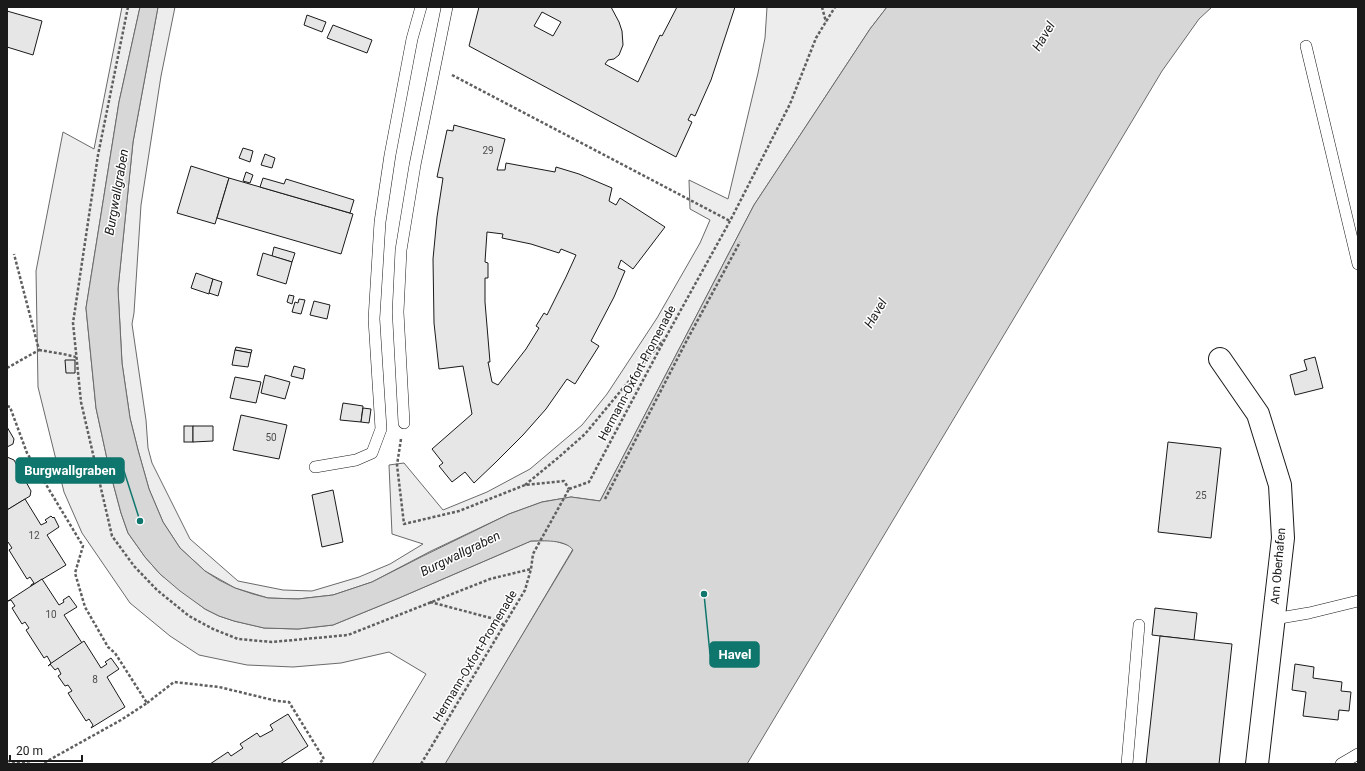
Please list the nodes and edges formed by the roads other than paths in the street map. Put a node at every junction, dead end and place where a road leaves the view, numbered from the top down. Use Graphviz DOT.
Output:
graph roads {
  1 [pos="421,7"];
  2 [pos="447,7"];
  3 [pos="1306,46"];
  4 [pos="1358,264"];
  5 [pos="1220,359"];
  6 [pos="404,423"];
  7 [pos="315,467"];
  8 [pos="1358,600"];
  9 [pos="1274,619"];
  10 [pos="1139,625"];
  11 [pos="1358,754"];
  12 [pos="1127,764"];
  13 [pos="1257,764"];
  14 [pos="1341,764"];
  1 -- 7 [label="lane"];
  2 -- 6 [label="lane"];
  3 -- 4 [label="lane"];
  5 -- 9 [label="street, Am Oberhafen"];
  8 -- 9 [label="lane"];
  9 -- 13 [label="street, Am Oberhafen"];
  10 -- 12 [label="lane"];
  11 -- 14 [label="lane"];
}
